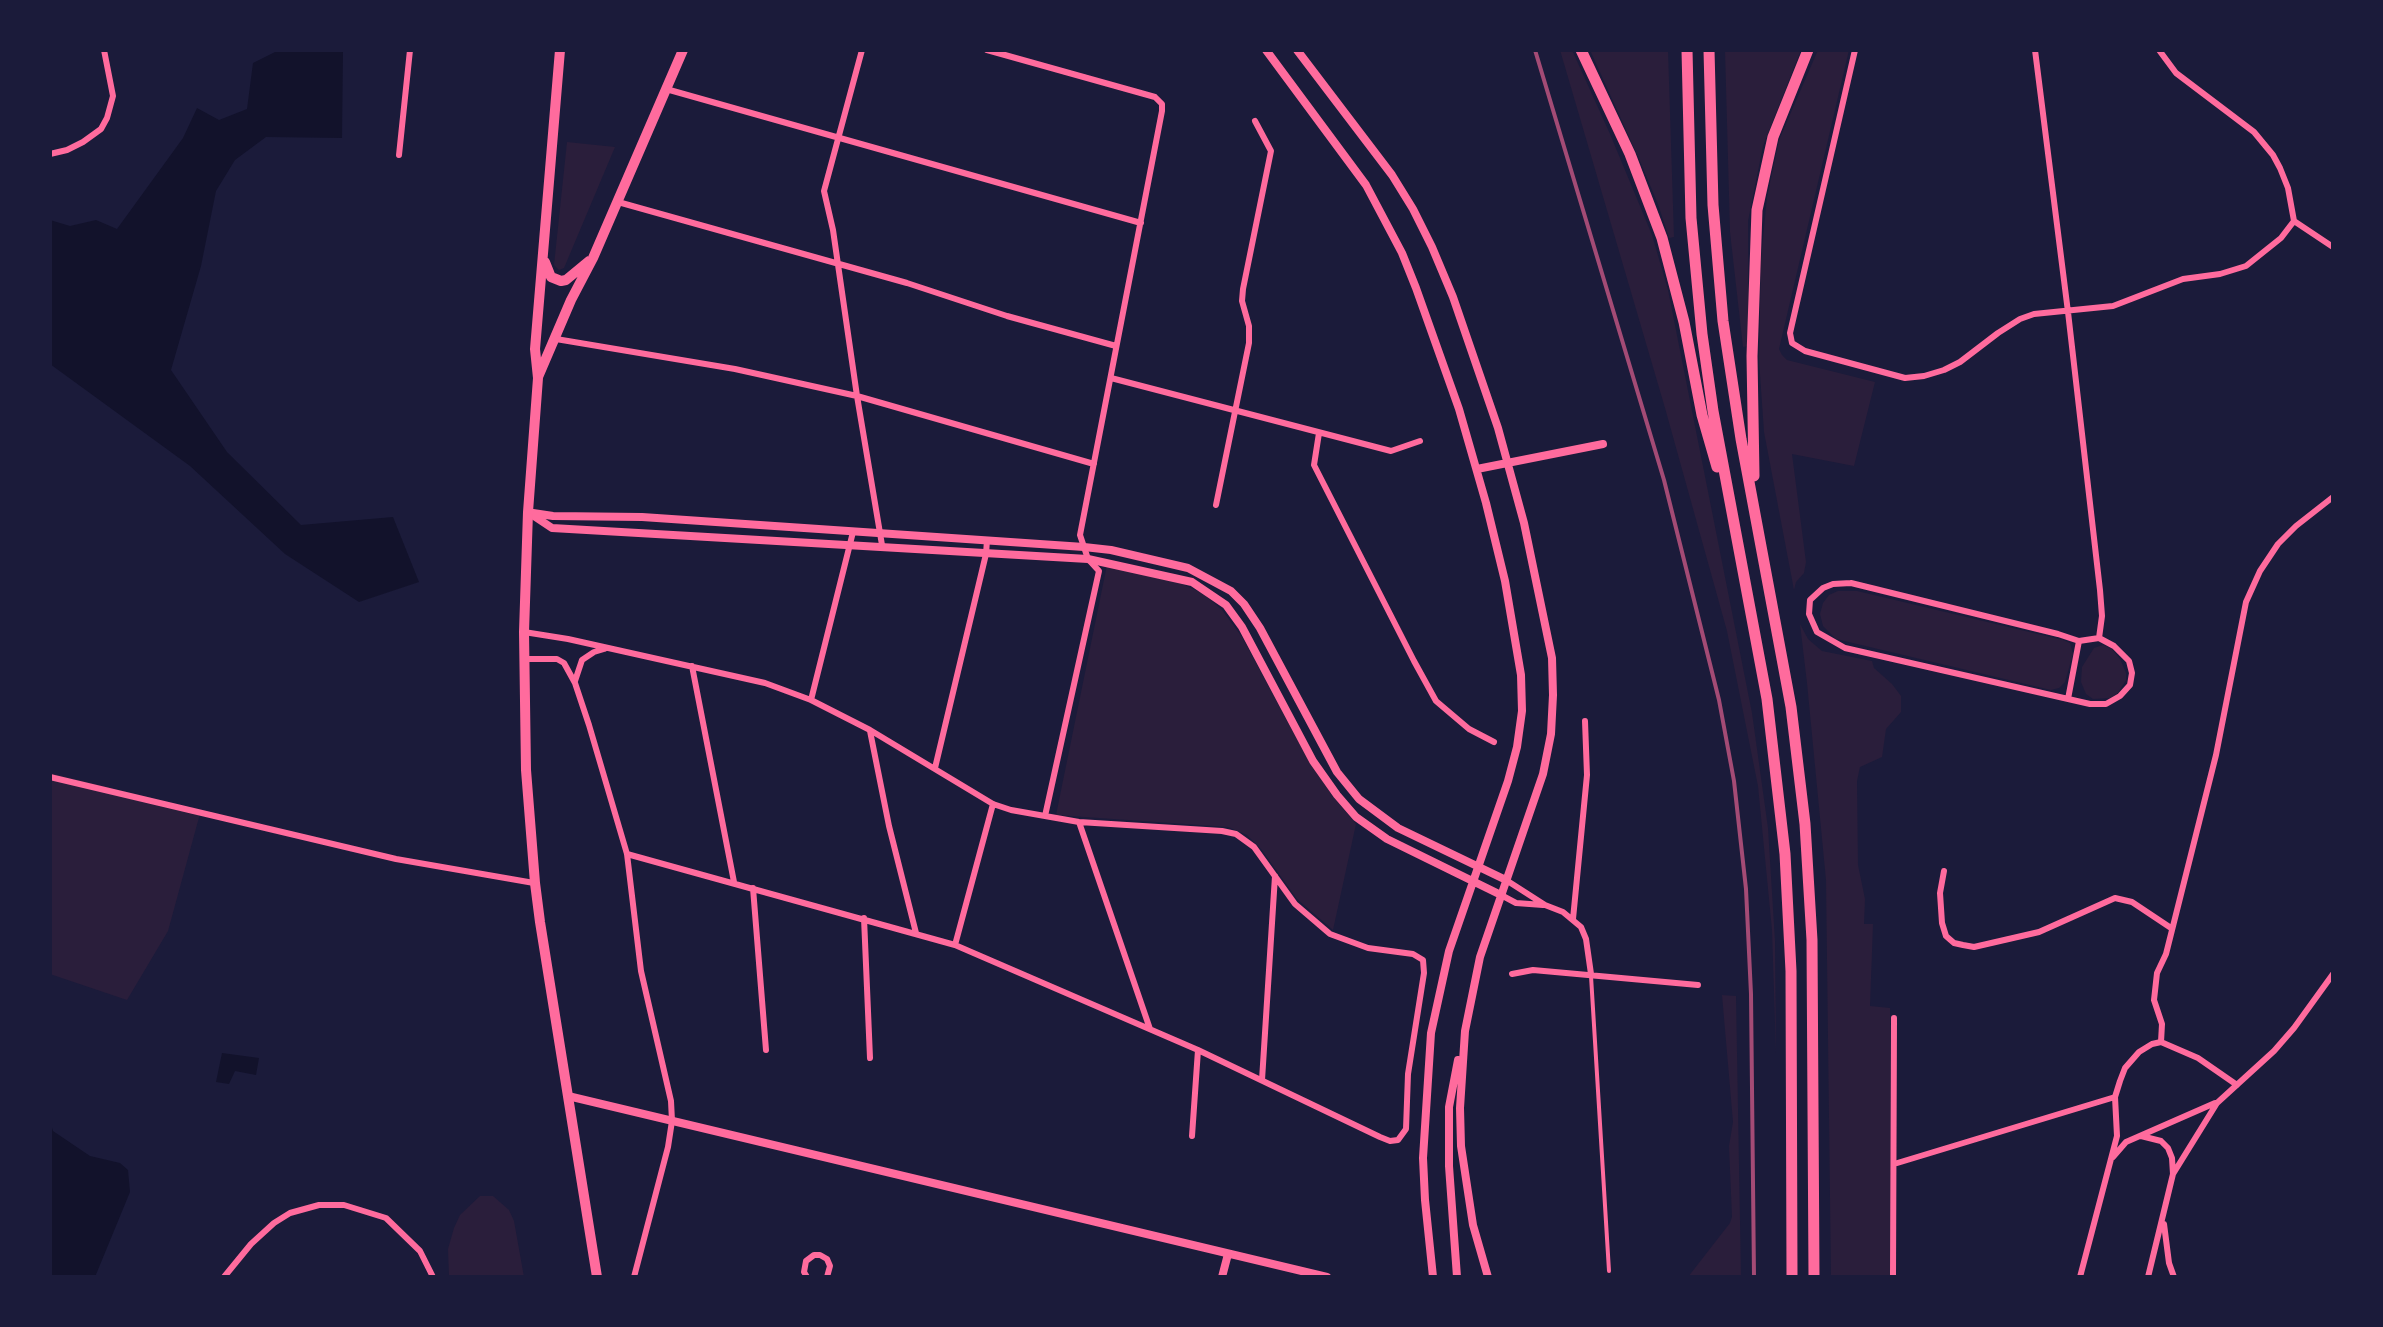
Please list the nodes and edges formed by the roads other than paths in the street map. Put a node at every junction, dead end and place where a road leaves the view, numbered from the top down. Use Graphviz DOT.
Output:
graph roads {
  1 [pos="104,50"];
  2 [pos="410,50"];
  3 [pos="560,50"];
  4 [pos="682,50"];
  5 [pos="862,50"];
  6 [pos="987,50"];
  7 [pos="1266,50"];
  8 [pos="1298,50"];
  9 [pos="1580,50"];
  10 [pos="1686,50"];
  11 [pos="1709,50"];
  12 [pos="1808,50"];
  13 [pos="1855,50"];
  14 [pos="2035,50"];
  15 [pos="2159,50"];
  16 [pos="666,89"];
  17 [pos="1255,120"];
  18 [pos="837,136"];
  19 [pos="50,154"];
  20 [pos="399,155"];
  21 [pos="617,202"];
  22 [pos="2294,221"];
  23 [pos="1141,223"];
  24 [pos="2333,247"];
  25 [pos="543,251"];
  26 [pos="593,258"];
  27 [pos="837,265"];
  28 [pos="2068,312"];
  29 [pos="556,339"];
  30 [pos="1116,346"];
  31 [pos="538,378"];
  32 [pos="1111,378"];
  33 [pos="856,396"];
  34 [pos="1235,410"];
  35 [pos="1319,432"];
  36 [pos="1420,441"];
  37 [pos="1603,444"];
  38 [pos="1507,463"];
  39 [pos="1094,464"];
  40 [pos="1476,469"];
  41 [pos="2333,496"];
  42 [pos="1216,505"];
  43 [pos="1731,508"];
  44 [pos="528,512"];
  45 [pos="1756,515"];
  46 [pos="853,532"];
  47 [pos="881,534"];
  48 [pos="987,540"];
  49 [pos="850,544"];
  50 [pos="882,546"];
  51 [pos="1084,547"];
  52 [pos="986,554"];
  53 [pos="1088,559"];
  54 [pos="524,632"];
  55 [pos="2099,638"];
  56 [pos="2079,641"];
  57 [pos="605,649"];
  58 [pos="524,659"];
  59 [pos="692,666"];
  60 [pos="575,683"];
  61 [pos="2068,699"];
  62 [pos="811,700"];
  63 [pos="1585,721"];
  64 [pos="870,730"];
  65 [pos="1494,742"];
  66 [pos="935,768"];
  67 [pos="50,778"];
  68 [pos="992,804"];
  69 [pos="1046,816"];
  70 [pos="1079,822"];
  71 [pos="627,854"];
  72 [pos="1478,867"];
  73 [pos="1944,871"];
  74 [pos="1275,873"];
  75 [pos="1472,880"];
  76 [pos="1506,880"];
  77 [pos="734,882"];
  78 [pos="535,884"];
  79 [pos="753,888"];
  80 [pos="1501,896"];
  81 [pos="1544,905"];
  82 [pos="864,918"];
  83 [pos="1572,919"];
  84 [pos="2171,928"];
  85 [pos="916,933"];
  86 [pos="955,945"];
  87 [pos="1512,974"];
  88 [pos="1591,974"];
  89 [pos="2333,974"];
  90 [pos="1698,985"];
  91 [pos="1894,1018"];
  92 [pos="1150,1030"];
  93 [pos="1465,1031"];
  94 [pos="2161,1042"];
  95 [pos="766,1050"];
  96 [pos="1198,1050"];
  97 [pos="870,1058"];
  98 [pos="1262,1080"];
  99 [pos="2237,1084"];
  100 [pos="568,1096"];
  101 [pos="2115,1097"];
  102 [pos="2216,1102"];
  103 [pos="672,1121"];
  104 [pos="1192,1136"];
  105 [pos="2142,1136"];
  106 [pos="2112,1159"];
  107 [pos="1894,1164"];
  108 [pos="2173,1174"];
  109 [pos="2164,1218"];
  110 [pos="1228,1254"];
  111 [pos="1609,1271"];
  112 [pos="598,1274"];
  113 [pos="224,1277"];
  114 [pos="433,1277"];
  115 [pos="634,1277"];
  116 [pos="807,1277"];
  117 [pos="827,1277"];
  118 [pos="1222,1277"];
  119 [pos="1326,1277"];
  120 [pos="1433,1277"];
  121 [pos="1457,1277"];
  122 [pos="1488,1277"];
  123 [pos="1792,1277"];
  124 [pos="1814,1277"];
  125 [pos="1892,1277"];
  126 [pos="2080,1277"];
  127 [pos="2148,1277"];
  128 [pos="2174,1277"];
  1 -- 19 [label="street"];
  2 -- 20 [label="street"];
  3 -- 25 [label="main road"];
  4 -- 16 [label="main road"];
  5 -- 18 [label="street"];
  6 -- 23 [label="street"];
  7 -- 40 [label="street"];
  8 -- 38 [label="street"];
  9 -- 43 [label="highway"];
  10 -- 43 [label="highway"];
  11 -- 45 [label="highway"];
  12 -- 45 [label="highway"];
  13 -- 28 [label="street"];
  14 -- 28 [label="street"];
  15 -- 22 [label="street"];
  16 -- 18 [label="street"];
  16 -- 21 [label="main road"];
  17 -- 34 [label="street"];
  18 -- 23 [label="street"];
  18 -- 27 [label="street"];
  21 -- 26 [label="main road"];
  21 -- 27 [label="street"];
  22 -- 24 [label="street"];
  22 -- 28 [label="street"];
  23 -- 30 [label="street"];
  25 -- 26 [label="main road"];
  25 -- 31 [label="main road"];
  26 -- 29 [label="main road"];
  27 -- 30 [label="street"];
  27 -- 33 [label="street"];
  28 -- 55 [label="street"];
  29 -- 31 [label="main road"];
  29 -- 33 [label="street"];
  30 -- 32 [label="street"];
  31 -- 44 [label="main road"];
  32 -- 34 [label="street"];
  32 -- 39 [label="street"];
  33 -- 39 [label="street"];
  33 -- 47 [label="street"];
  34 -- 35 [label="street"];
  34 -- 42 [label="street"];
  35 -- 36 [label="street"];
  35 -- 65 [label="street"];
  37 -- 38 [label="street"];
  38 -- 40 [label="street"];
  38 -- 76 [label="street"];
  39 -- 51 [label="street"];
  40 -- 72 [label="street"];
  41 -- 84 [label="street"];
  43 -- 123 [label="highway"];
  44 -- 46 [label="street"];
  44 -- 49 [label="street"];
  44 -- 54 [label="main road"];
  45 -- 124 [label="highway"];
  46 -- 47 [label="street"];
  46 -- 49 [label="street"];
  47 -- 48 [label="street"];
  47 -- 50 [label="street"];
  48 -- 51 [label="street"];
  48 -- 52 [label="street"];
  49 -- 50 [label="street"];
  49 -- 62 [label="street"];
  50 -- 52 [label="street"];
  51 -- 53 [label="street"];
  51 -- 72 [label="street"];
  52 -- 53 [label="street"];
  52 -- 66 [label="street"];
  53 -- 69 [label="street"];
  53 -- 75 [label="street"];
  54 -- 57 [label="street"];
  54 -- 58 [label="main road"];
  55 -- 56 [label="street"];
  55 -- 61 [label="street"];
  56 -- 61 [label="street"];
  56 -- 61 [label="street"];
  57 -- 59 [label="street"];
  57 -- 60 [label="street"];
  58 -- 60 [label="street"];
  58 -- 78 [label="main road"];
  59 -- 62 [label="street"];
  59 -- 77 [label="street"];
  60 -- 71 [label="street"];
  62 -- 64 [label="street"];
  63 -- 83 [label="street"];
  64 -- 66 [label="street"];
  64 -- 85 [label="street"];
  66 -- 68 [label="street"];
  67 -- 78 [label="street"];
  68 -- 69 [label="street"];
  68 -- 86 [label="street"];
  69 -- 70 [label="street"];
  70 -- 74 [label="street"];
  70 -- 92 [label="street"];
  71 -- 77 [label="street"];
  71 -- 103 [label="street"];
  72 -- 75 [label="street"];
  72 -- 76 [label="street"];
  73 -- 84 [label="street"];
  74 -- 98 [label="street"];
  74 -- 98 [label="street"];
  75 -- 80 [label="street"];
  75 -- 120 [label="street"];
  76 -- 80 [label="street"];
  76 -- 81 [label="street"];
  77 -- 79 [label="street"];
  78 -- 100 [label="main road"];
  79 -- 82 [label="street"];
  79 -- 95 [label="street"];
  80 -- 81 [label="street"];
  80 -- 93 [label="street"];
  81 -- 83 [label="street"];
  82 -- 85 [label="street"];
  82 -- 97 [label="street"];
  83 -- 88 [label="street"];
  84 -- 94 [label="street"];
  85 -- 86 [label="street"];
  86 -- 92 [label="street"];
  87 -- 88 [label="street"];
  88 -- 90 [label="street"];
  88 -- 111 [label="lane"];
  89 -- 99 [label="street"];
  91 -- 107 [label="street"];
  92 -- 96 [label="street"];
  93 -- 121 [label="street"];
  93 -- 122 [label="street"];
  94 -- 99 [label="street"];
  94 -- 101 [label="street"];
  96 -- 98 [label="street"];
  96 -- 104 [label="street"];
  99 -- 102 [label="street"];
  100 -- 103 [label="street"];
  100 -- 112 [label="main road"];
  101 -- 106 [label="street"];
  101 -- 107 [label="street"];
  102 -- 105 [label="street"];
  102 -- 108 [label="street"];
  103 -- 110 [label="street"];
  103 -- 115 [label="street"];
  105 -- 106 [label="street"];
  105 -- 108 [label="street"];
  106 -- 126 [label="street"];
  107 -- 125 [label="street"];
  108 -- 109 [label="street"];
  109 -- 127 [label="street"];
  109 -- 128 [label="street"];
  110 -- 118 [label="street"];
  110 -- 119 [label="street"];
  113 -- 114 [label="street"];
  116 -- 117 [label="street"];
}
